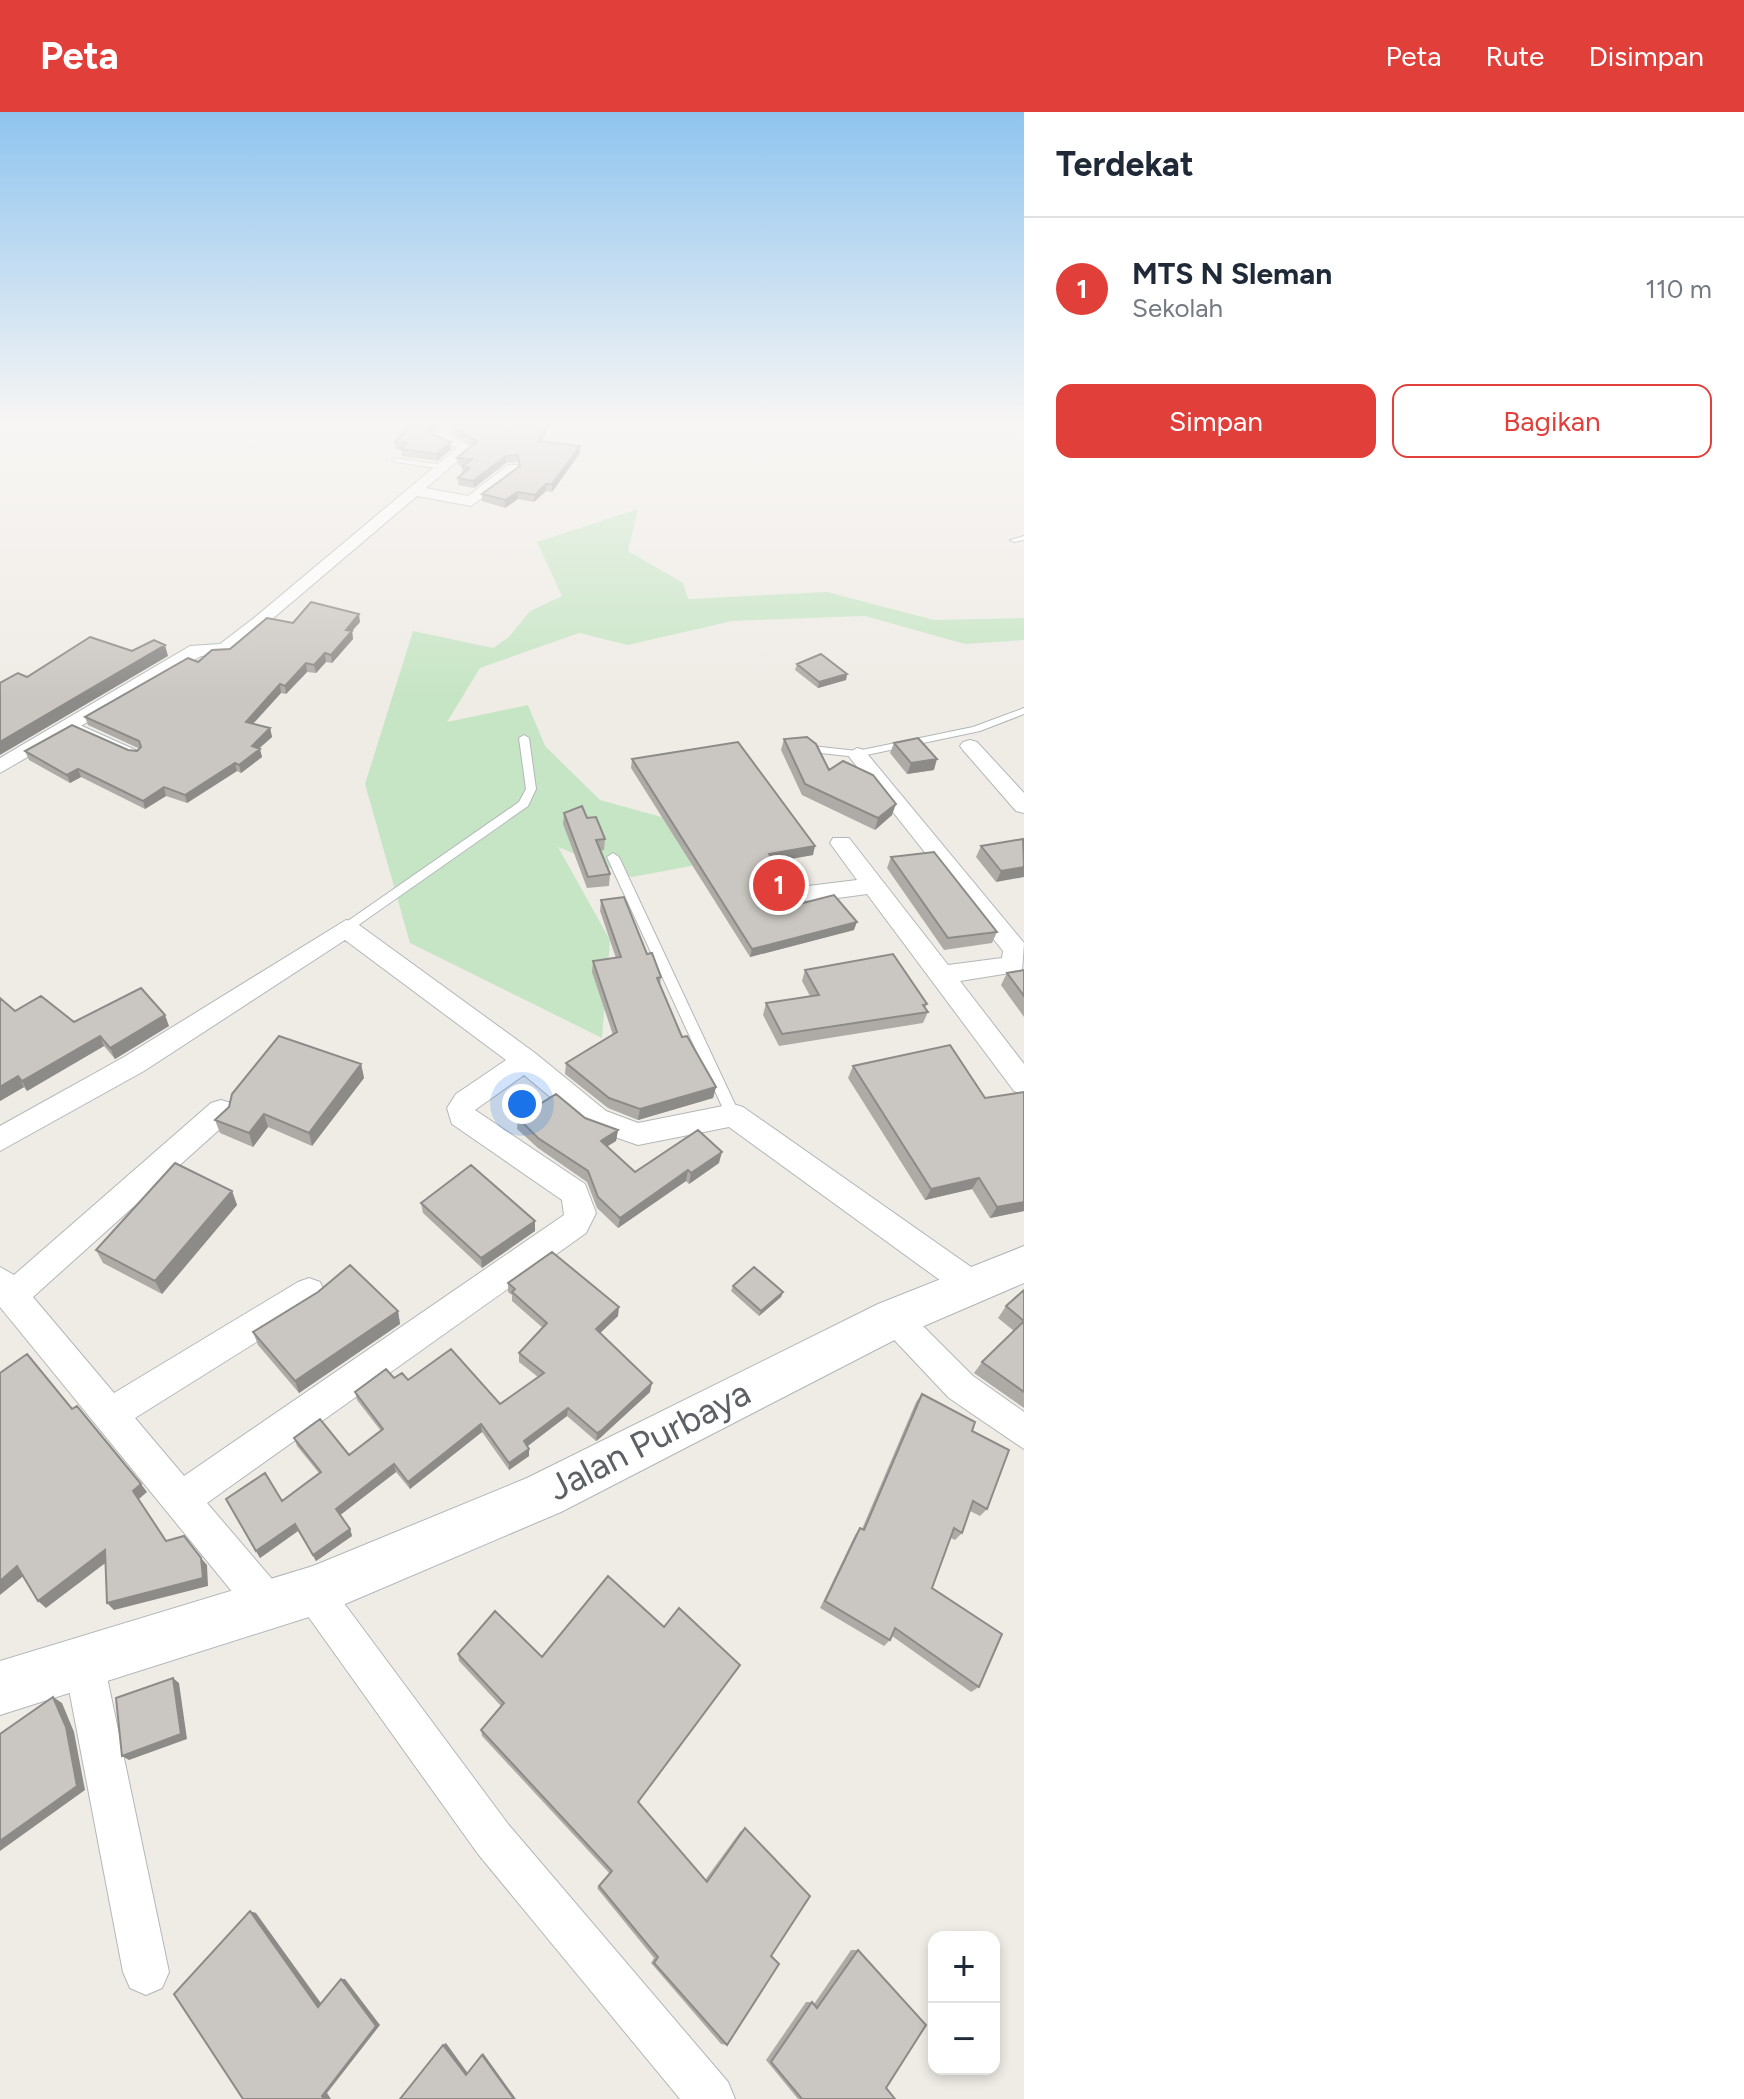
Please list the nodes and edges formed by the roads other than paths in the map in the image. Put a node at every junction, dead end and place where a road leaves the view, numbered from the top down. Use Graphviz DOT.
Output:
graph roads {
  1 [pos="389,513"];
  2 [pos="1024,711"];
  3 [pos="73,725"];
  4 [pos="524,738"];
  5 [pos="970,746"];
  6 [pos="812,749"];
  7 [pos="136,754"];
  8 [pos="857,754"];
  9 [pos="0,767"];
  10 [pos="1024,806"];
  11 [pos="841,843"];
  12 [pos="613,857"];
  13 [pos="874,885"];
  14 [pos="808,894"];
  15 [pos="346,928"];
  16 [pos="942,975"];
  17 [pos="525,1060"];
  18 [pos="1024,1084"];
  19 [pos="221,1111"];
  20 [pos="733,1115"];
  21 [pos="0,1140"];
  22 [pos="1024,1264"];
  23 [pos="970,1284"];
  24 [pos="6,1289"];
  25 [pos="309,1292"];
  26 [pos="894,1318"];
  27 [pos="108,1416"];
  28 [pos="1024,1432"];
  29 [pos="183,1498"];
  30 [pos="292,1599"];
  31 [pos="84,1663"];
  32 [pos="0,1688"];
  33 [pos="146,1972"];
  34 [pos="711,2099"];
  1 -- 3 [label="street"];
  2 -- 8 [label="lane"];
  3 -- 7 [label="lane"];
  3 -- 9 [label="street"];
  4 -- 15 [label="lane"];
  5 -- 10 [label="street"];
  6 -- 8 [label="lane"];
  8 -- 16 [label="street"];
  11 -- 13 [label="street"];
  12 -- 20 [label="lane"];
  13 -- 14 [label="street"];
  13 -- 16 [label="street"];
  15 -- 17 [label="street"];
  15 -- 21 [label="street"];
  16 -- 18 [label="street"];
  17 -- 20 [label="street"];
  17 -- 29 [label="street"];
  19 -- 24 [label="street"];
  20 -- 23 [label="street"];
  22 -- 23 [label="main road, Jalan Purbaya"];
  23 -- 26 [label="main road, Jalan Purbaya"];
  24 -- 27 [label="street"];
  25 -- 27 [label="street"];
  26 -- 28 [label="street"];
  26 -- 30 [label="main road, Jalan Purbaya"];
  27 -- 29 [label="street"];
  29 -- 30 [label="street"];
  30 -- 31 [label="main road, Jalan Purbaya"];
  30 -- 34 [label="street"];
  31 -- 32 [label="main road, Jalan Purbaya"];
  31 -- 33 [label="street"];
}
